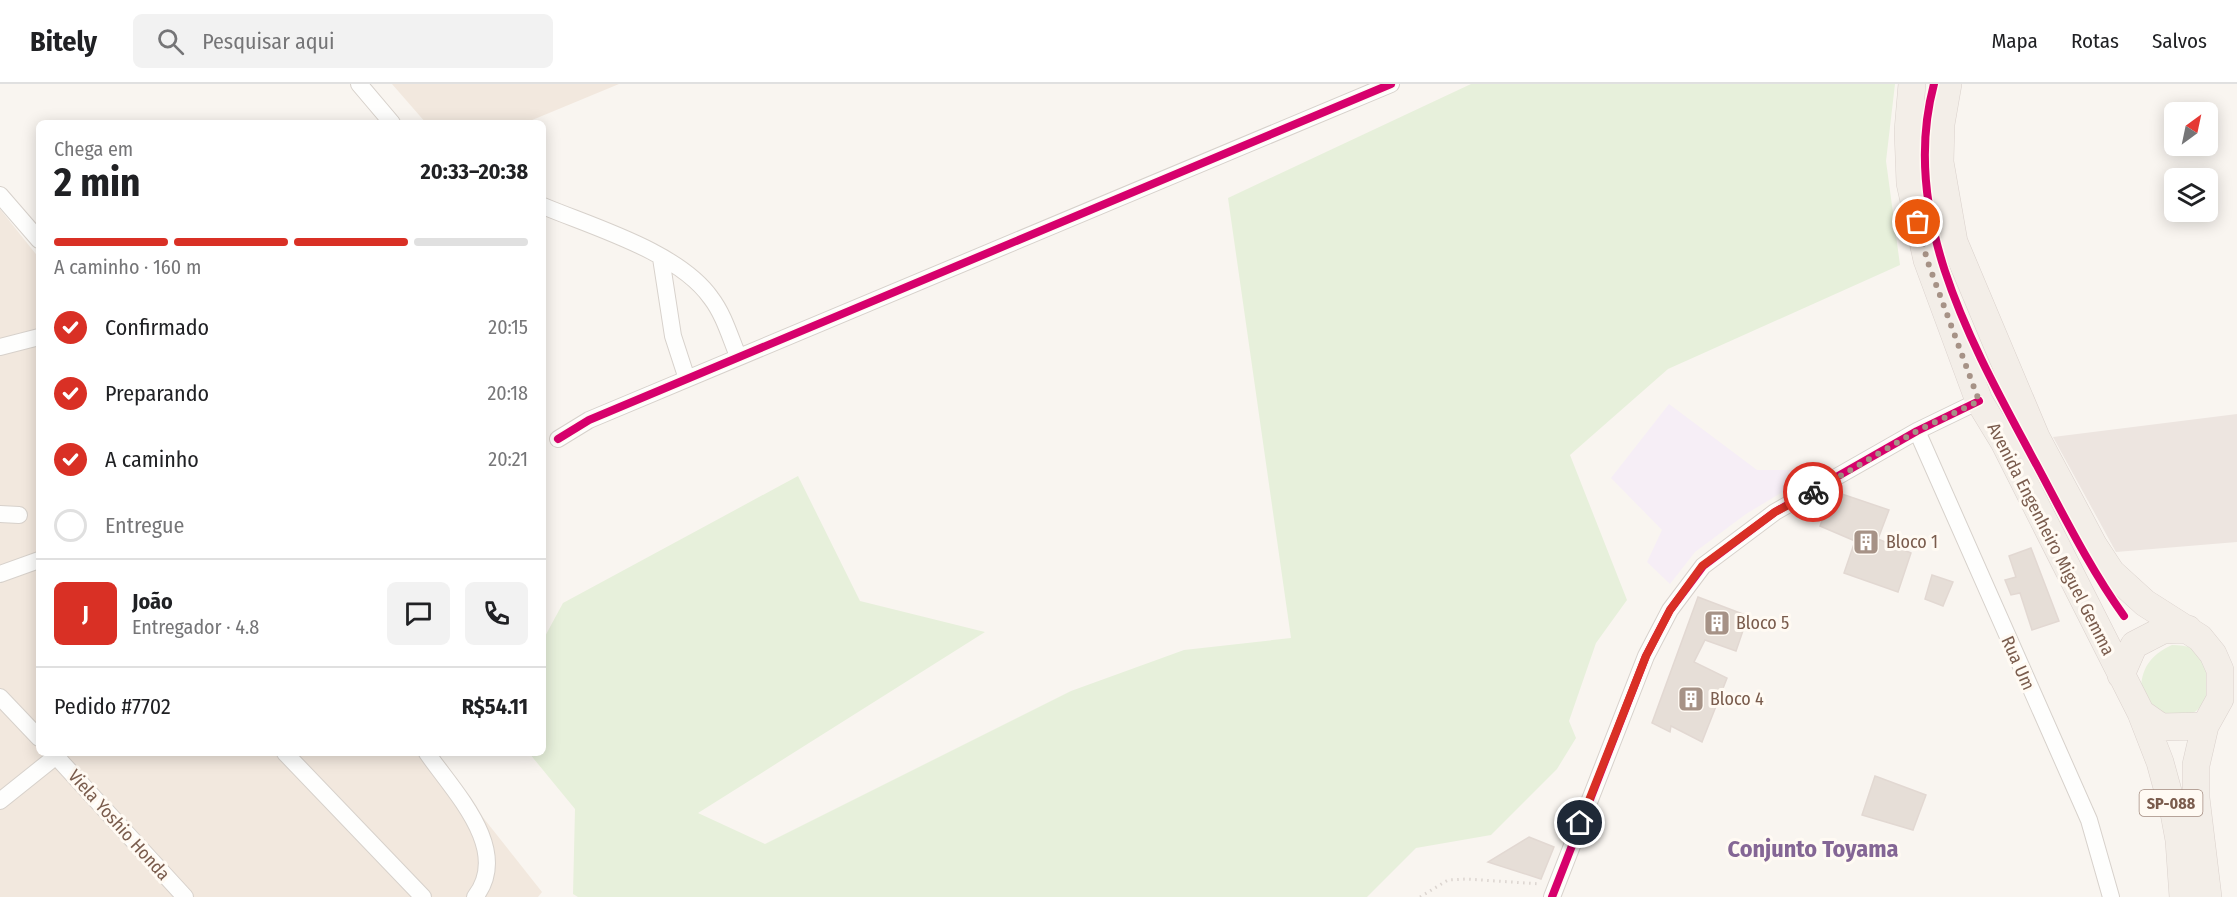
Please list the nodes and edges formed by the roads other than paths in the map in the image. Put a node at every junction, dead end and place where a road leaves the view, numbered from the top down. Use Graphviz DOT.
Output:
graph roads {
  1 [pos="359,84"];
  2 [pos="1391,84"];
  3 [pos="1912,84"];
  4 [pos="1948,84"];
  5 [pos="389,120"];
  6 [pos="0,195"];
  7 [pos="546,207"];
  8 [pos="36,237"];
  9 [pos="661,258"];
  10 [pos="36,338"];
  11 [pos="0,347"];
  12 [pos="738,356"];
  13 [pos="687,379"];
  14 [pos="1979,401"];
  15 [pos="1917,431"];
  16 [pos="558,439"];
  17 [pos="0,514"];
  18 [pos="18,515"];
  19 [pos="36,561"];
  20 [pos="0,574"];
  21 [pos="2188,629"];
  22 [pos="2121,675"];
  23 [pos="0,697"];
  24 [pos="2141,713"];
  25 [pos="2205,726"];
  26 [pos="36,735"];
  27 [pos="55,756"];
  28 [pos="59,756"];
  29 [pos="288,756"];
  30 [pos="429,756"];
  31 [pos="0,801"];
  32 [pos="1555,890"];
  33 [pos="185,897"];
  34 [pos="423,897"];
  35 [pos="475,897"];
  36 [pos="2111,897"];
  37 [pos="2183,897"];
  38 [pos="2208,897"];
  1 -- 5 [label="street"];
  2 -- 12 [label="street"];
  3 -- 14 [label="main road, Avenida Engenheiro Miguel Gemma / SP-088"];
  4 -- 21 [label="main road, Avenida Engenheiro Miguel Gemma / SP-088"];
  6 -- 8 [label="street"];
  7 -- 9 [label="street"];
  9 -- 12 [label="street"];
  9 -- 13 [label="street"];
  10 -- 11 [label="street"];
  12 -- 13 [label="street"];
  13 -- 16 [label="street"];
  14 -- 15 [label="street"];
  14 -- 22 [label="main road, Avenida Engenheiro Miguel Gemma / SP-088"];
  15 -- 32 [label="street"];
  15 -- 36 [label="street, Rua Um"];
  17 -- 18 [label="street"];
  19 -- 20 [label="street"];
  21 -- 22 [label="main road"];
  21 -- 25 [label="main road, Avenida Engenheiro Miguel Gemma / SP-088"];
  22 -- 24 [label="main road, Avenida Engenheiro Miguel Gemma / SP-088"];
  23 -- 26 [label="street"];
  24 -- 25 [label="main road"];
  24 -- 37 [label="main road, SP-088"];
  25 -- 38 [label="main road, SP-088"];
  27 -- 31 [label="street"];
  28 -- 33 [label="street, Viela Yoshio Honda"];
  29 -- 34 [label="street"];
  30 -- 35 [label="street"];
}
